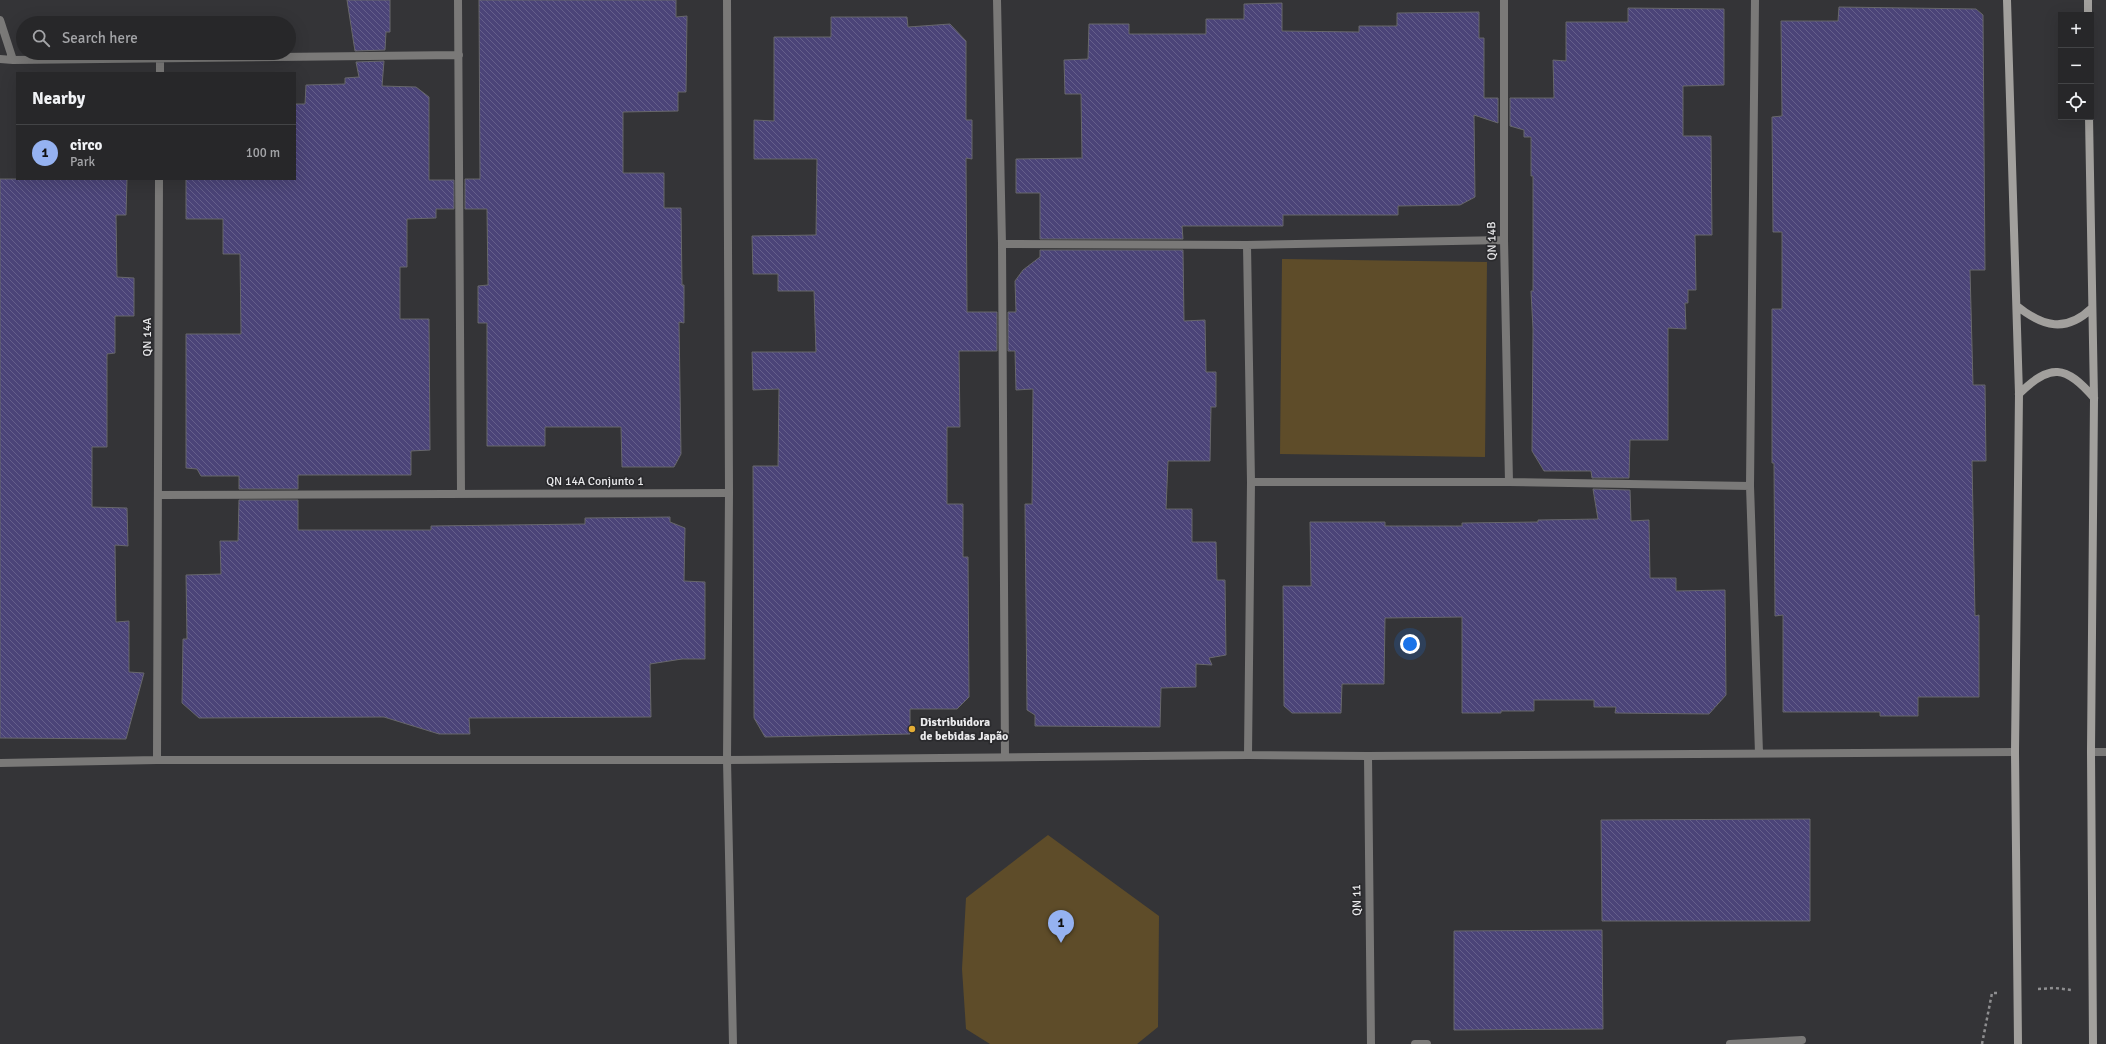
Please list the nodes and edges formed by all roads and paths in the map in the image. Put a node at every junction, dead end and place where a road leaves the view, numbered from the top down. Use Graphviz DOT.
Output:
graph roads {
  1 [pos="458,0"];
  2 [pos="727,0"];
  3 [pos="997,0"];
  4 [pos="1504,0"];
  5 [pos="1755,0"];
  6 [pos="2008,0"];
  7 [pos="2088,0"];
  8 [pos="2088,12"];
  9 [pos="0,20"];
  10 [pos="459,55"];
  11 [pos="296,57"];
  12 [pos="0,59"];
  13 [pos="13,60"];
  14 [pos="16,60"];
  15 [pos="160,60"];
  16 [pos="160,72"];
  17 [pos="2089,120"];
  18 [pos="159,180"];
  19 [pos="1504,240"];
  20 [pos="1002,244"];
  21 [pos="1247,246"];
  22 [pos="2017,306"];
  23 [pos="2092,308"];
  24 [pos="2019,394"];
  25 [pos="2094,398"];
  26 [pos="1251,482"];
  27 [pos="1509,482"];
  28 [pos="1750,486"];
  29 [pos="461,492"];
  30 [pos="729,493"];
  31 [pos="158,495"];
  32 [pos="2015,752"];
  33 [pos="2091,752"];
  34 [pos="2106,752"];
  35 [pos="1759,753"];
  36 [pos="1248,755"];
  37 [pos="1368,756"];
  38 [pos="1005,757"];
  39 [pos="157,760"];
  40 [pos="727,760"];
  41 [pos="0,763"];
  42 [pos="1802,1040"];
  43 [pos="733,1044"];
  44 [pos="1371,1044"];
  45 [pos="1415,1044"];
  46 [pos="1427,1044"];
  47 [pos="1730,1044"];
  48 [pos="2018,1044"];
  49 [pos="2093,1044"];
  1 -- 10 [label="street"];
  2 -- 30 [label="street"];
  3 -- 20 [label="street"];
  4 -- 19 [label="street, QN 14B"];
  5 -- 28 [label="street"];
  6 -- 22 [label="main road"];
  7 -- 8 [label="main road"];
  9 -- 13 [label="street"];
  10 -- 11 [label="street"];
  10 -- 29 [label="street"];
  12 -- 13 [label="street"];
  13 -- 14 [label="street"];
  15 -- 16 [label="street"];
  17 -- 23 [label="main road"];
  18 -- 31 [label="street, QN 14A"];
  19 -- 21 [label="street"];
  19 -- 27 [label="street, QN 14B"];
  20 -- 21 [label="street"];
  20 -- 38 [label="street"];
  21 -- 26 [label="street"];
  22 -- 23 [label="main road"];
  22 -- 24 [label="main road"];
  23 -- 25 [label="main road"];
  24 -- 25 [label="main road"];
  24 -- 32 [label="main road"];
  25 -- 33 [label="main road"];
  26 -- 27 [label="street"];
  26 -- 36 [label="street"];
  27 -- 28 [label="street"];
  28 -- 35 [label="street"];
  29 -- 30 [label="street, QN 14A Conjunto 1"];
  29 -- 31 [label="street, QN 14A Conjunto 1"];
  30 -- 40 [label="street"];
  31 -- 39 [label="street, QN 14A"];
  32 -- 35 [label="street"];
  32 -- 48 [label="main road"];
  33 -- 34 [label="street"];
  33 -- 49 [label="main road"];
  35 -- 37 [label="street"];
  36 -- 37 [label="street"];
  36 -- 38 [label="street"];
  37 -- 44 [label="street, QN 11"];
  38 -- 40 [label="street"];
  39 -- 40 [label="street"];
  39 -- 41 [label="street"];
  40 -- 43 [label="street"];
  42 -- 47 [label="street"];
  45 -- 46 [label="street"];
}
